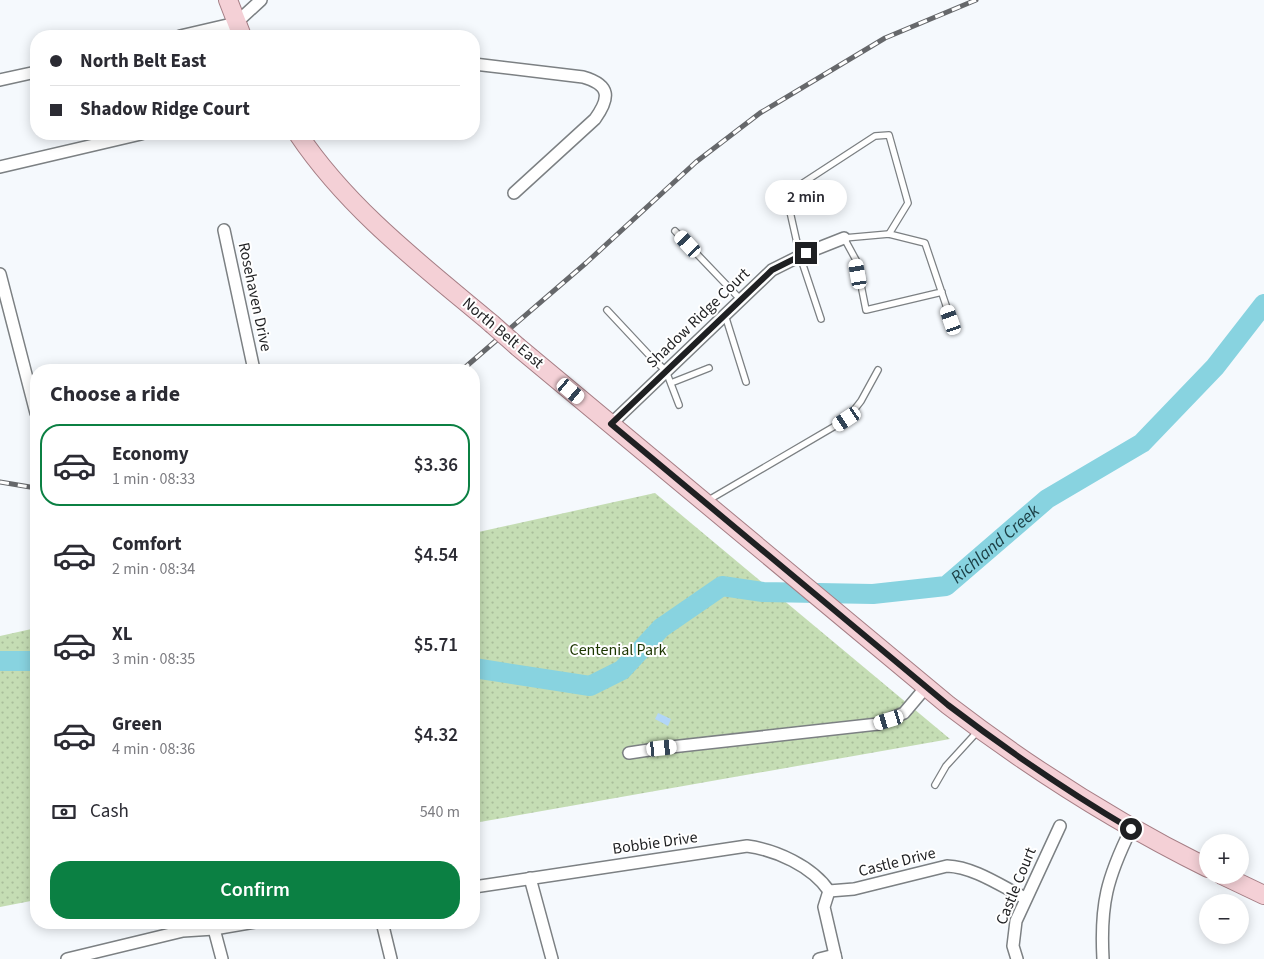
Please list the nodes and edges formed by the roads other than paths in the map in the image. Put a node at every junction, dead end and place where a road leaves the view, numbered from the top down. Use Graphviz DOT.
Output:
graph roads {
  1 [pos="228,0"];
  2 [pos="262,0"];
  3 [pos="239,29"];
  4 [pos="480,65"];
  5 [pos="30,73"];
  6 [pos="0,80"];
  7 [pos="115,140"];
  8 [pos="303,140"];
  9 [pos="0,167"];
  10 [pos="514,193"];
  11 [pos="224,230"];
  12 [pos="675,230"];
  13 [pos="889,234"];
  14 [pos="844,238"];
  15 [pos="800,256"];
  16 [pos="0,274"];
  17 [pos="942,292"];
  18 [pos="740,299"];
  19 [pos="607,310"];
  20 [pos="724,314"];
  21 [pos="821,319"];
  22 [pos="951,320"];
  23 [pos="253,364"];
  24 [pos="709,368"];
  25 [pos="878,370"];
  26 [pos="666,371"];
  27 [pos="746,382"];
  28 [pos="671,383"];
  29 [pos="30,390"];
  30 [pos="679,405"];
  31 [pos="611,424"];
  32 [pos="705,502"];
  33 [pos="926,687"];
  34 [pos="979,729"];
  35 [pos="629,753"];
  36 [pos="935,786"];
  37 [pos="1060,826"];
  38 [pos="1131,829"];
  39 [pos="1199,863"];
  40 [pos="530,878"];
  41 [pos="1241,884"];
  42 [pos="480,886"];
  43 [pos="829,891"];
  44 [pos="1264,895"];
  45 [pos="1025,898"];
  46 [pos="214,929"];
  47 [pos="384,929"];
  48 [pos="836,957"];
  49 [pos="67,959"];
  50 [pos="222,959"];
  51 [pos="391,959"];
  52 [pos="552,959"];
  53 [pos="818,959"];
  54 [pos="1017,959"];
  55 [pos="1103,959"];
  1 -- 3 [label="main road"];
  2 -- 3 [label="street"];
  4 -- 10 [label="street"];
  5 -- 6 [label="street"];
  7 -- 9 [label="street"];
  8 -- 31 [label="main road, North Belt East, bridge"];
  11 -- 23 [label="street, Rosehaven Drive"];
  12 -- 18 [label="lane"];
  13 -- 14 [label="lane"];
  13 -- 15 [label="lane"];
  13 -- 17 [label="lane"];
  14 -- 15 [label="street, Shadow Ridge Court"];
  14 -- 17 [label="lane"];
  15 -- 18 [label="street, Shadow Ridge Court"];
  15 -- 21 [label="lane"];
  16 -- 29 [label="street"];
  17 -- 22 [label="lane"];
  18 -- 20 [label="street, Shadow Ridge Court"];
  19 -- 26 [label="lane"];
  20 -- 26 [label="street, Shadow Ridge Court"];
  20 -- 27 [label="lane"];
  24 -- 28 [label="lane"];
  25 -- 32 [label="lane"];
  26 -- 28 [label="lane"];
  26 -- 31 [label="street, Shadow Ridge Court"];
  28 -- 30 [label="lane"];
  31 -- 32 [label="main road, North Belt East"];
  32 -- 33 [label="main road, North Belt East"];
  33 -- 34 [label="main road, North Belt East"];
  33 -- 35 [label="street"];
  34 -- 36 [label="lane"];
  34 -- 38 [label="main road, North Belt East"];
  37 -- 45 [label="street, Castle Court"];
  38 -- 39 [label="main road, North Belt East"];
  38 -- 55 [label="street"];
  40 -- 42 [label="street, Bobbie Drive"];
  40 -- 43 [label="street, Bobbie Drive"];
  40 -- 52 [label="street"];
  41 -- 44 [label="main road"];
  43 -- 45 [label="street, Castle Drive"];
  43 -- 48 [label="street"];
  45 -- 54 [label="street, Castle Court"];
  46 -- 49 [label="street"];
  46 -- 50 [label="street"];
  47 -- 51 [label="street"];
  48 -- 53 [label="street"];
}
